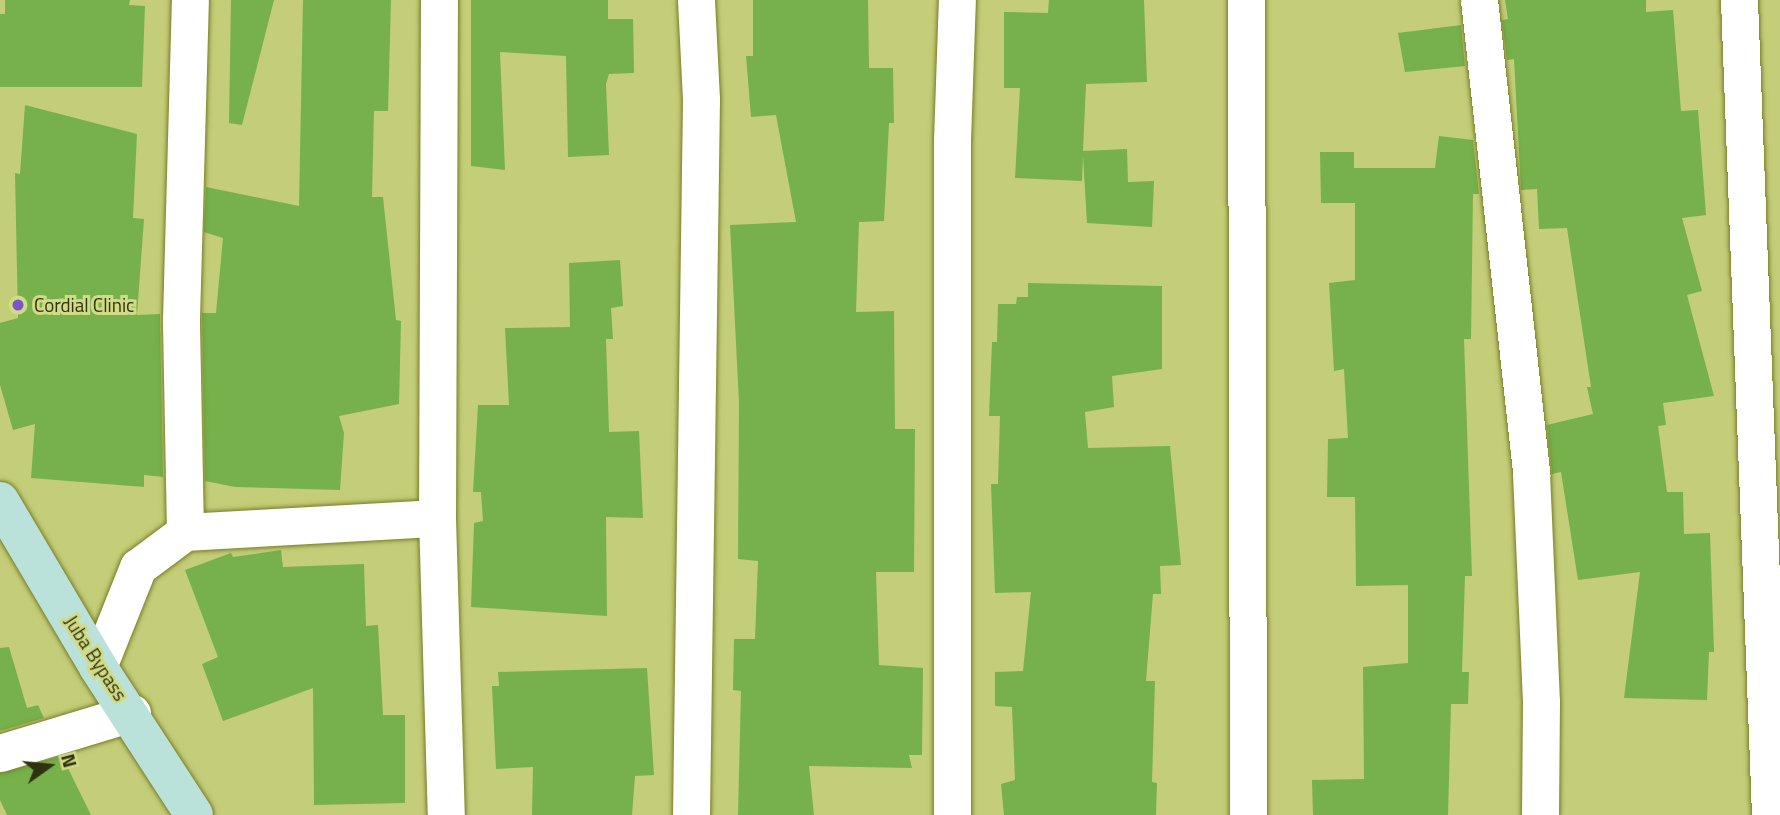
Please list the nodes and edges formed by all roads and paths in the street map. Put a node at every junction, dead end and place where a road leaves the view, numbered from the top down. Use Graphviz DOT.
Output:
graph roads {
  1 [pos="190,0"];
  2 [pos="439,0"];
  3 [pos="696,0"];
  4 [pos="957,0"];
  5 [pos="1246,0"];
  6 [pos="1479,0"];
  7 [pos="1739,0"];
  8 [pos="0,500"];
  9 [pos="437,518"];
  10 [pos="185,532"];
  11 [pos="98,667"];
  12 [pos="132,713"];
  13 [pos="0,753"];
  14 [pos="194,815"];
  15 [pos="446,815"];
  16 [pos="691,815"];
  17 [pos="952,815"];
  18 [pos="1248,815"];
  19 [pos="1540,815"];
  20 [pos="1770,815"];
  1 -- 10 [label="street"];
  2 -- 9 [label="street"];
  3 -- 16 [label="street"];
  4 -- 17 [label="street"];
  5 -- 18 [label="street"];
  6 -- 19 [label="street"];
  7 -- 20 [label="street"];
  8 -- 11 [label="main road, Juba Bypass"];
  9 -- 10 [label="street"];
  9 -- 15 [label="street"];
  10 -- 11 [label="street"];
  11 -- 12 [label="main road, Juba Bypass"];
  12 -- 13 [label="street"];
  12 -- 14 [label="main road, Juba Bypass"];
}
